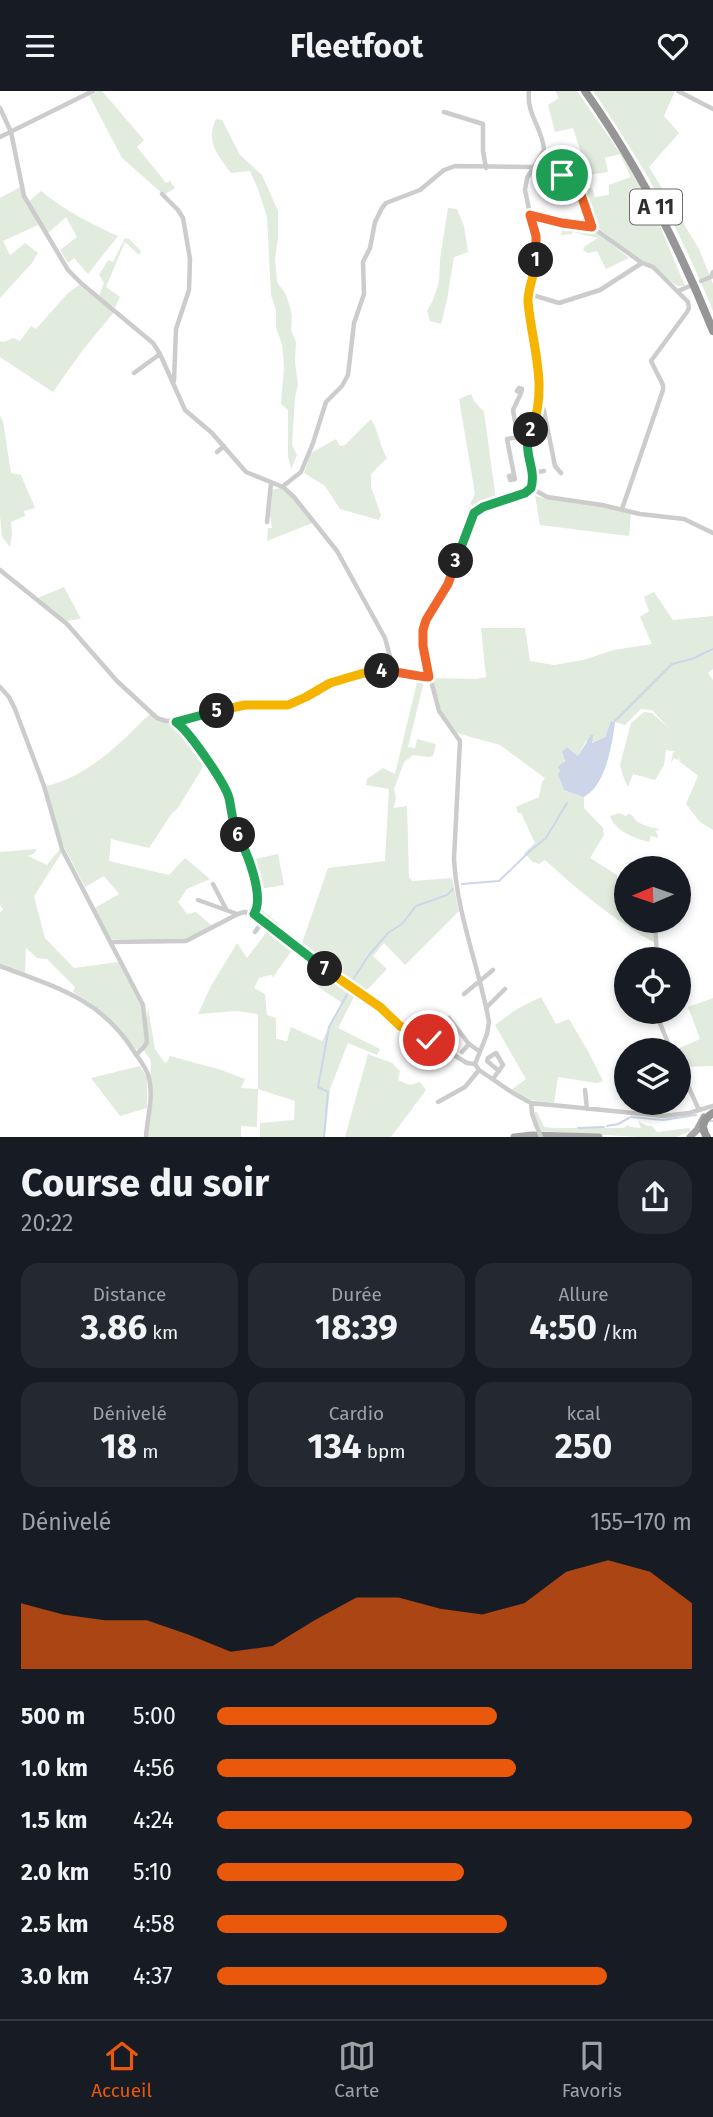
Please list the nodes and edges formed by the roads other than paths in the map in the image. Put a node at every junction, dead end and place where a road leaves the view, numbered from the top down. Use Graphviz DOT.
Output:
graph roads {
  1 [pos="93,91"];
  2 [pos="529,91"];
  3 [pos="587,91"];
  4 [pos="678,91"];
  5 [pos="0,108"];
  6 [pos="713,109"];
  7 [pos="444,113"];
  8 [pos="10,132"];
  9 [pos="0,137"];
  10 [pos="579,154"];
  11 [pos="543,155"];
  12 [pos="548,162"];
  13 [pos="533,167"];
  14 [pos="486,168"];
  15 [pos="162,194"];
  16 [pos="530,215"];
  17 [pos="592,227"];
  18 [pos="642,263"];
  19 [pos="713,272"];
  20 [pos="701,281"];
  21 [pos="690,285"];
  22 [pos="678,291"];
  23 [pos="529,294"];
  24 [pos="713,319"];
  25 [pos="713,331"];
  26 [pos="160,354"];
  27 [pos="134,373"];
  28 [pos="174,385"];
  29 [pos="521,393"];
  30 [pos="539,404"];
  31 [pos="518,437"];
  32 [pos="526,440"];
  33 [pos="223,446"];
  34 [pos="217,452"];
  35 [pos="544,471"];
  36 [pos="531,473"];
  37 [pos="561,473"];
  38 [pos="514,475"];
  39 [pos="271,483"];
  40 [pos="282,487"];
  41 [pos="531,488"];
  42 [pos="622,509"];
  43 [pos="267,522"];
  44 [pos="713,533"];
  45 [pos="0,570"];
  46 [pos="396,671"];
  47 [pos="429,677"];
  48 [pos="0,687"];
  49 [pos="176,722"];
  50 [pos="213,884"];
  51 [pos="198,900"];
  52 [pos="229,913"];
  53 [pos="254,914"];
  54 [pos="263,921"];
  55 [pos="255,932"];
  56 [pos="110,942"];
  57 [pos="0,965"];
  58 [pos="493,970"];
  59 [pos="479,981"];
  60 [pos="505,989"];
  61 [pos="464,994"];
  62 [pos="486,1008"];
  63 [pos="449,1018"];
  64 [pos="458,1027"];
  65 [pos="445,1043"];
  66 [pos="469,1044"];
  67 [pos="479,1051"];
  68 [pos="462,1052"];
  69 [pos="136,1055"];
  70 [pos="477,1067"];
  71 [pos="499,1071"];
  72 [pos="494,1079"];
  73 [pos="585,1090"];
  74 [pos="691,1092"];
  75 [pos="438,1102"];
  76 [pos="531,1103"];
  77 [pos="713,1106"];
  78 [pos="587,1109"];
  79 [pos="699,1110"];
  80 [pos="713,1112"];
  81 [pos="146,1137"];
  82 [pos="514,1137"];
  83 [pos="541,1137"];
  84 [pos="569,1137"];
  85 [pos="599,1137"];
  86 [pos="690,1137"];
  87 [pos="707,1137"];
  1 -- 8 [label="street"];
  2 -- 11 [label="street"];
  3 -- 24 [label="highway, A 11"];
  3 -- 25 [label="highway, A 11"];
  4 -- 6 [label="street"];
  5 -- 8 [label="street"];
  7 -- 14 [label="street"];
  8 -- 9 [label="street"];
  8 -- 26 [label="street"];
  10 -- 12 [label="street"];
  11 -- 12 [label="street"];
  11 -- 13 [label="street"];
  12 -- 17 [label="street"];
  13 -- 14 [label="street"];
  13 -- 16 [label="street"];
  14 -- 40 [label="street"];
  15 -- 28 [label="street"];
  16 -- 17 [label="street"];
  16 -- 23 [label="street"];
  17 -- 18 [label="street"];
  18 -- 22 [label="street"];
  18 -- 23 [label="street"];
  19 -- 20 [label="street"];
  21 -- 22 [label="street"];
  22 -- 42 [label="street"];
  23 -- 30 [label="street"];
  26 -- 27 [label="street"];
  26 -- 28 [label="street"];
  28 -- 33 [label="street"];
  29 -- 31 [label="street"];
  30 -- 32 [label="street"];
  30 -- 37 [label="street"];
  31 -- 32 [label="street"];
  31 -- 38 [label="street"];
  32 -- 36 [label="street"];
  33 -- 34 [label="street"];
  33 -- 39 [label="street"];
  35 -- 36 [label="street"];
  36 -- 41 [label="street"];
  39 -- 40 [label="street"];
  39 -- 43 [label="street"];
  40 -- 46 [label="street"];
  41 -- 42 [label="street"];
  41 -- 47 [label="street"];
  42 -- 44 [label="street"];
  45 -- 49 [label="street"];
  46 -- 47 [label="street"];
  46 -- 49 [label="street"];
  47 -- 59 [label="street"];
  48 -- 56 [label="street"];
  49 -- 53 [label="street"];
  50 -- 52 [label="street"];
  51 -- 52 [label="street"];
  52 -- 53 [label="street"];
  52 -- 56 [label="street"];
  53 -- 54 [label="street"];
  54 -- 55 [label="street"];
  54 -- 70 [label="street"];
  56 -- 69 [label="street"];
  57 -- 69 [label="street"];
  58 -- 59 [label="street"];
  59 -- 61 [label="street"];
  59 -- 62 [label="street"];
  60 -- 62 [label="street"];
  62 -- 67 [label="street"];
  63 -- 64 [label="street"];
  64 -- 65 [label="street"];
  64 -- 66 [label="street"];
  66 -- 67 [label="street"];
  66 -- 68 [label="street"];
  67 -- 70 [label="street"];
  69 -- 81 [label="street"];
  70 -- 72 [label="street"];
  70 -- 75 [label="street"];
  71 -- 72 [label="street"];
  72 -- 76 [label="street"];
  73 -- 78 [label="street"];
  74 -- 79 [label="street"];
  76 -- 78 [label="street"];
  76 -- 83 [label="street, bridge"];
  77 -- 79 [label="street"];
  78 -- 79 [label="street"];
  80 -- 86 [label="main road"];
  80 -- 87 [label="highway"];
  82 -- 84 [label="main road"];
  84 -- 85 [label="main road"];
}
